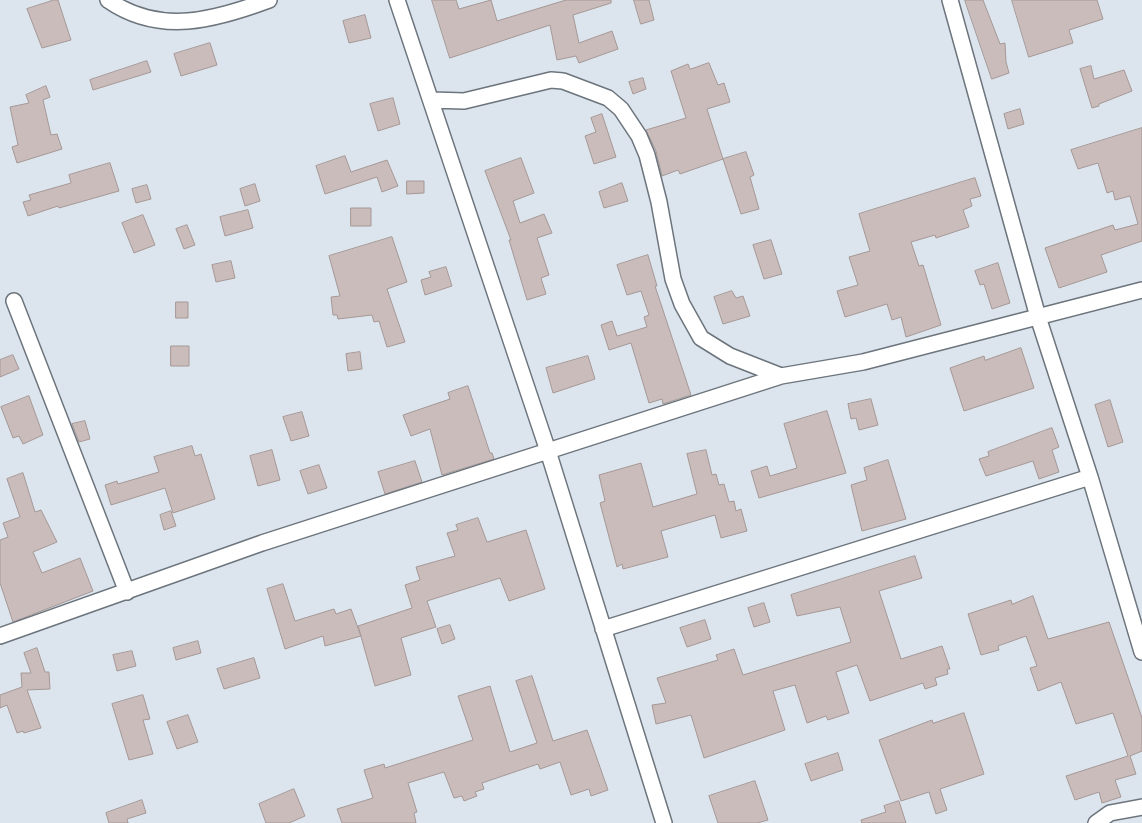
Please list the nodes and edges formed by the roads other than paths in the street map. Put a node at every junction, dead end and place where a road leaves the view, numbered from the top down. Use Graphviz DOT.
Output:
graph roads {
  1 [pos="108,0"];
  2 [pos="269,0"];
  3 [pos="397,0"];
  4 [pos="950,0"];
  5 [pos="432,100"];
  6 [pos="1142,290"];
  7 [pos="14,301"];
  8 [pos="1038,317"];
  9 [pos="781,376"];
  10 [pos="548,451"];
  11 [pos="1090,477"];
  12 [pos="127,592"];
  13 [pos="603,629"];
  14 [pos="1138,632"];
  15 [pos="0,636"];
  16 [pos="1142,652"];
  17 [pos="1142,807"];
  18 [pos="664,823"];
  19 [pos="1096,823"];
  1 -- 2 [label="street"];
  3 -- 5 [label="street"];
  4 -- 8 [label="street"];
  5 -- 9 [label="street"];
  5 -- 10 [label="street"];
  6 -- 8 [label="street"];
  7 -- 12 [label="street"];
  8 -- 9 [label="street"];
  8 -- 11 [label="street"];
  9 -- 10 [label="street"];
  10 -- 12 [label="street"];
  10 -- 13 [label="street"];
  11 -- 13 [label="street"];
  11 -- 14 [label="street"];
  12 -- 15 [label="street"];
  13 -- 18 [label="street"];
  14 -- 16 [label="street"];
  17 -- 19 [label="street"];
}
